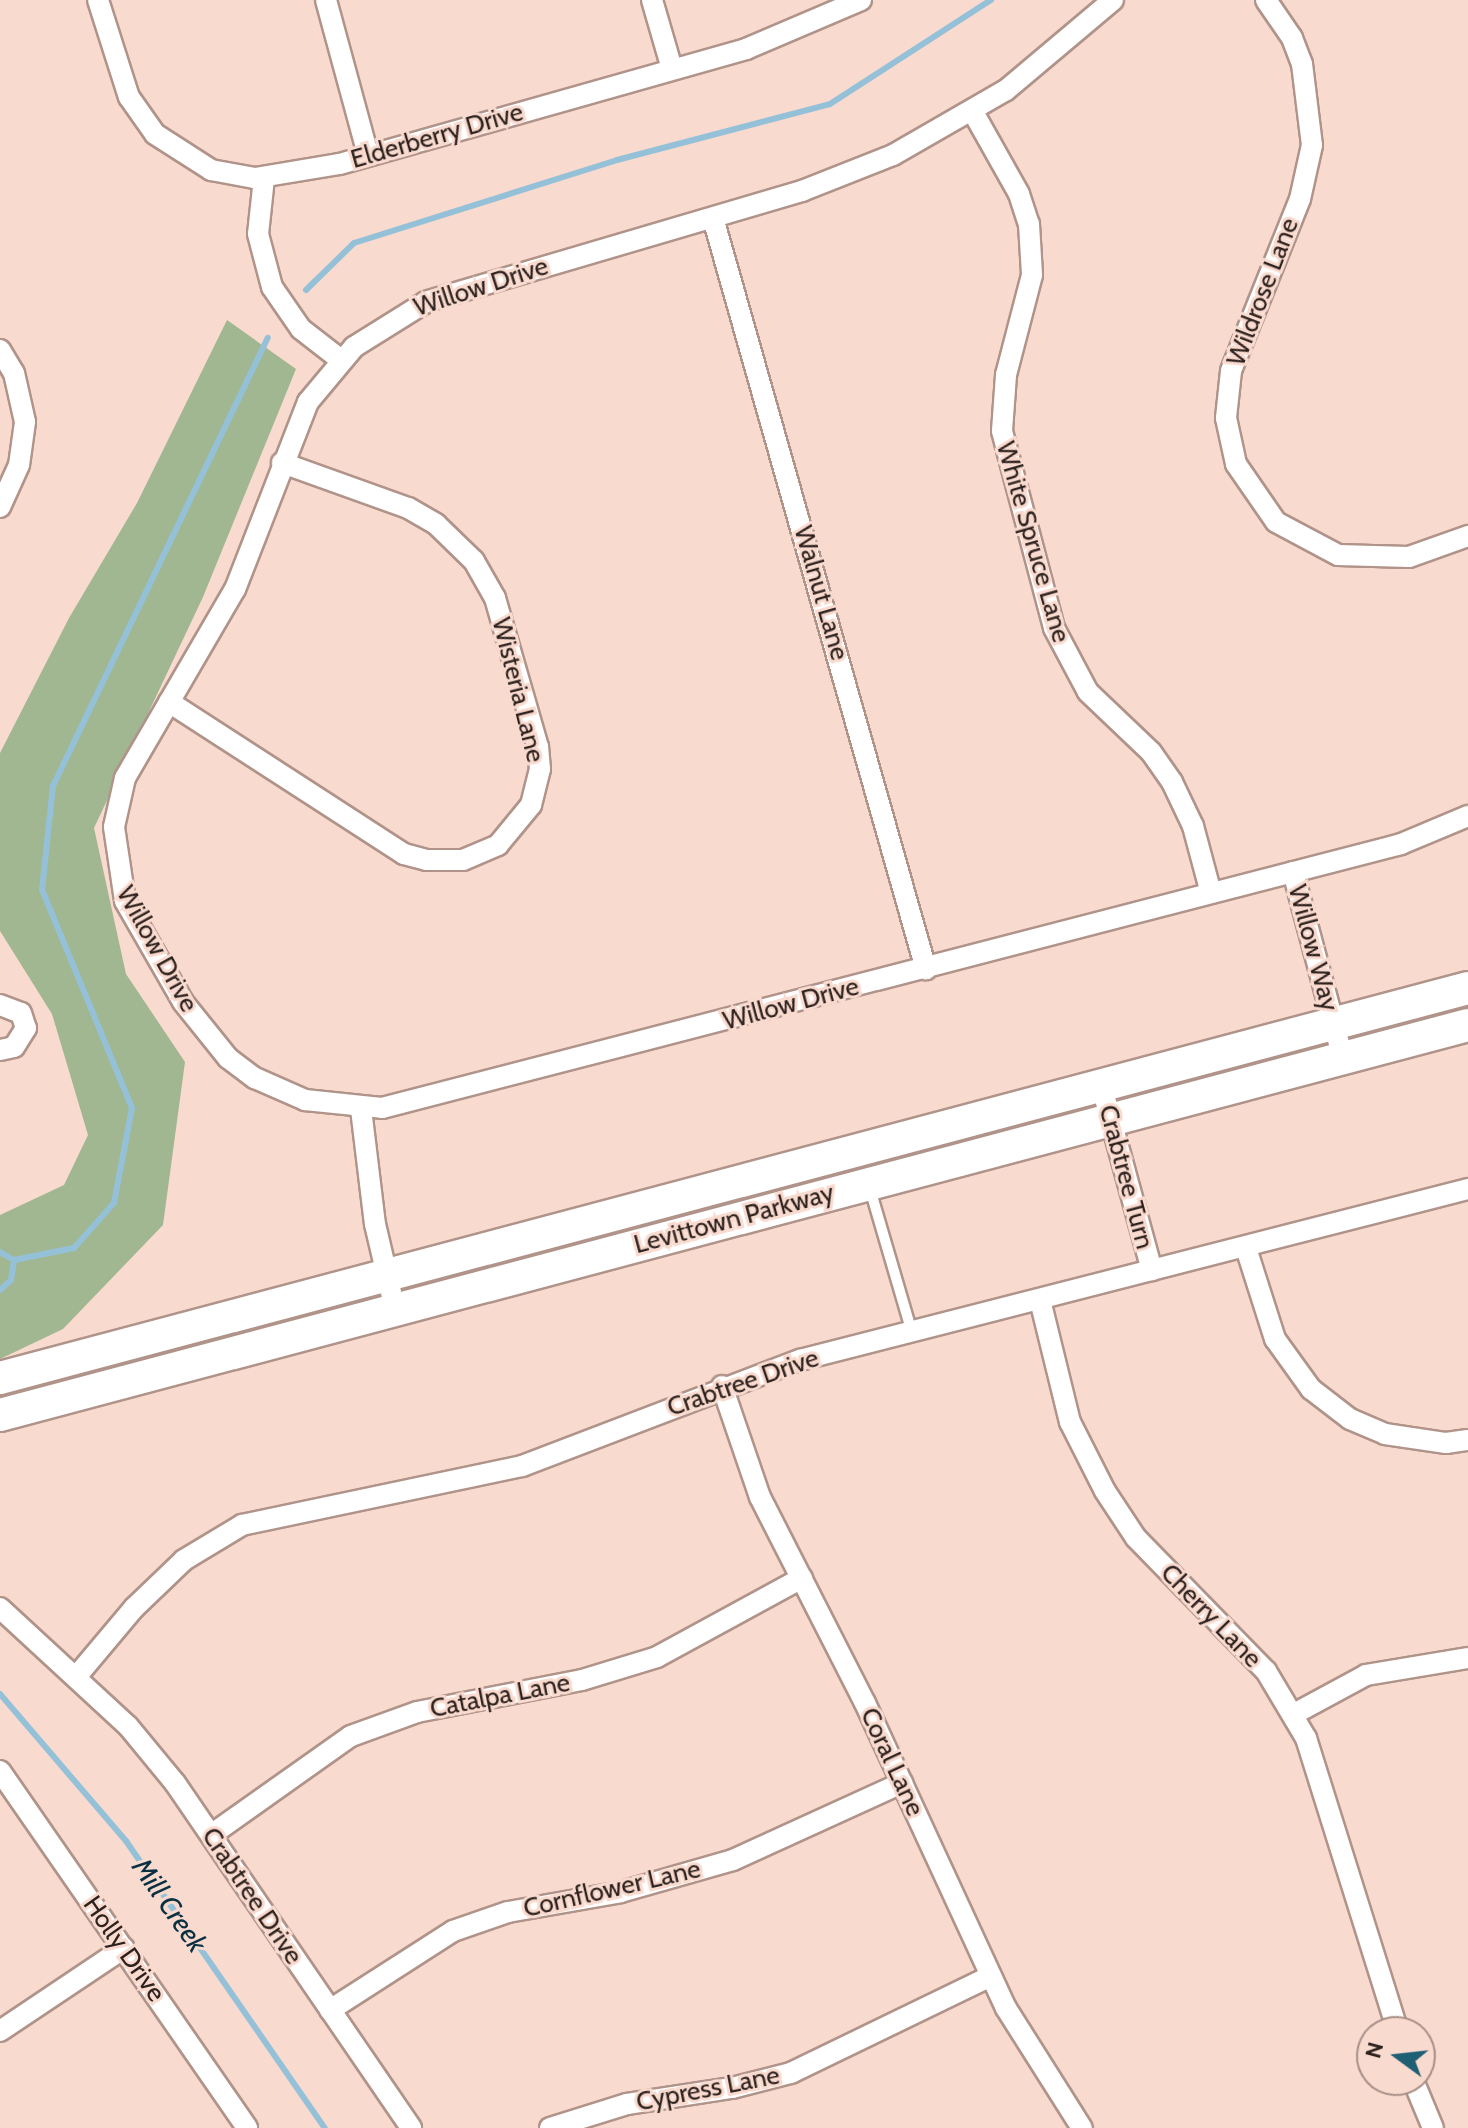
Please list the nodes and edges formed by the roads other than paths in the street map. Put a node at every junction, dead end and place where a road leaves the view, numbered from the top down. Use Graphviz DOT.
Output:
graph roads {
  1 [pos="98,0"];
  2 [pos="326,0"];
  3 [pos="652,0"];
  4 [pos="861,0"];
  5 [pos="1113,0"];
  6 [pos="1266,0"];
  7 [pos="672,69"];
  8 [pos="973,112"];
  9 [pos="368,155"];
  10 [pos="264,178"];
  11 [pos="713,218"];
  12 [pos="0,350"];
  13 [pos="341,360"];
  14 [pos="282,463"];
  15 [pos="0,507"];
  16 [pos="1468,536"];
  17 [pos="169,702"];
  18 [pos="1468,816"];
  19 [pos="1293,872"];
  20 [pos="1211,893"];
  21 [pos="926,969"];
  22 [pos="1468,988"];
  23 [pos="1,1000"];
  24 [pos="1334,1023"];
  25 [pos="1468,1025"];
  26 [pos="0,1050"];
  27 [pos="1343,1058"];
  28 [pos="1101,1084"];
  29 [pos="361,1109"];
  30 [pos="1111,1119"];
  31 [pos="869,1183"];
  32 [pos="1468,1189"];
  33 [pos="1246,1248"];
  34 [pos="1152,1270"];
  35 [pos="385,1274"];
  36 [pos="1040,1300"];
  37 [pos="395,1309"];
  38 [pos="912,1333"];
  39 [pos="0,1378"];
  40 [pos="722,1386"];
  41 [pos="3,1409"];
  42 [pos="1468,1440"];
  43 [pos="802,1578"];
  44 [pos="0,1608"];
  45 [pos="1468,1658"];
  46 [pos="76,1677"];
  47 [pos="1294,1714"];
  48 [pos="0,1771"];
  49 [pos="902,1783"];
  50 [pos="211,1835"];
  51 [pos="124,1948"];
  52 [pos="991,1976"];
  53 [pos="330,2010"];
  54 [pos="1393,2016"];
  55 [pos="0,2031"];
  56 [pos="1420,2096"];
  57 [pos="247,2128"];
  58 [pos="411,2128"];
  59 [pos="550,2128"];
  60 [pos="1082,2128"];
  61 [pos="1433,2128"];
  1 -- 10 [label="street, Elderberry Drive"];
  2 -- 9 [label="street"];
  3 -- 7 [label="street"];
  4 -- 7 [label="street, Elderberry Drive"];
  5 -- 8 [label="street, Willow Drive"];
  6 -- 16 [label="street, Wildrose Lane"];
  7 -- 9 [label="street, Elderberry Drive"];
  8 -- 11 [label="street, Willow Drive"];
  8 -- 20 [label="street, White Spruce Lane"];
  9 -- 10 [label="street, Elderberry Drive"];
  10 -- 13 [label="street"];
  11 -- 13 [label="street, Willow Drive"];
  11 -- 21 [label="street, Walnut Lane"];
  12 -- 15 [label="street"];
  13 -- 14 [label="street, Willow Drive"];
  14 -- 17 [label="street, Willow Drive"];
  14 -- 17 [label="street, Wisteria Lane"];
  17 -- 29 [label="street, Willow Drive"];
  18 -- 19 [label="street, Willow Drive"];
  19 -- 20 [label="street, Willow Drive"];
  19 -- 24 [label="street, Willow Way"];
  20 -- 21 [label="street, Willow Drive"];
  21 -- 29 [label="street, Willow Drive"];
  22 -- 24 [label="main road, Levittown Parkway"];
  23 -- 26 [label="street"];
  24 -- 27 [label="street, Willow Way"];
  24 -- 28 [label="main road, Levittown Parkway"];
  25 -- 27 [label="main road, Levittown Parkway"];
  27 -- 30 [label="main road, Levittown Parkway"];
  28 -- 30 [label="street, Crabtree Turn"];
  28 -- 35 [label="main road, Levittown Parkway"];
  29 -- 35 [label="street"];
  30 -- 31 [label="main road, Levittown Parkway"];
  30 -- 34 [label="street, Crabtree Turn"];
  31 -- 37 [label="main road, Levittown Parkway"];
  31 -- 38 [label="lane"];
  32 -- 33 [label="street, Crabtree Drive"];
  33 -- 34 [label="street, Crabtree Drive"];
  33 -- 42 [label="street"];
  34 -- 36 [label="street, Crabtree Drive"];
  35 -- 37 [label="street"];
  35 -- 39 [label="main road, Levittown Parkway"];
  36 -- 38 [label="street, Crabtree Drive"];
  36 -- 47 [label="street, Cherry Lane"];
  37 -- 41 [label="main road, Levittown Parkway"];
  38 -- 40 [label="street, Crabtree Drive"];
  40 -- 43 [label="street, Coral Lane"];
  40 -- 46 [label="street, Crabtree Drive"];
  43 -- 49 [label="street, Coral Lane"];
  43 -- 50 [label="street, Catalpa Lane"];
  44 -- 46 [label="street, Crabtree Drive"];
  45 -- 47 [label="street"];
  46 -- 50 [label="street, Crabtree Drive"];
  47 -- 54 [label="street, Cherry Lane"];
  48 -- 51 [label="street, Holly Drive"];
  49 -- 52 [label="street, Coral Lane"];
  49 -- 53 [label="street, Cornflower Lane"];
  50 -- 53 [label="street, Crabtree Drive"];
  51 -- 55 [label="street"];
  51 -- 57 [label="street, Holly Drive"];
  52 -- 59 [label="street, Cypress Lane"];
  52 -- 60 [label="street, Coral Lane"];
  53 -- 58 [label="street, Crabtree Drive"];
  56 -- 61 [label="street"];
}
